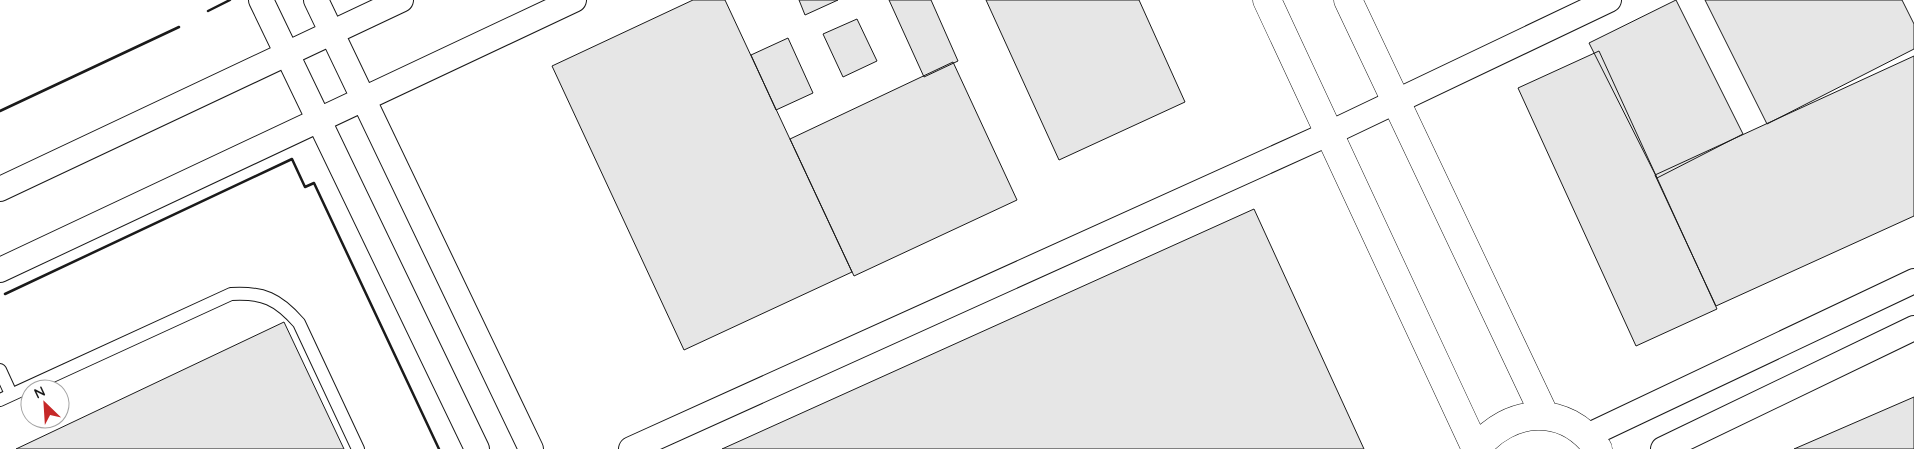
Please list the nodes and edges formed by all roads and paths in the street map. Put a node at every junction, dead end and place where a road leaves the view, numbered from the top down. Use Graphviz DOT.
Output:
graph roads {
  1 [pos="262,0"];
  2 [pos="316,0"];
  3 [pos="401,0"];
  4 [pos="574,0"];
  5 [pos="1268,0"];
  6 [pos="1348,0"];
  7 [pos="1608,0"];
  8 [pos="331,33"];
  9 [pos="287,54"];
  10 [pos="363,99"];
  11 [pos="1396,102"];
  12 [pos="319,119"];
  13 [pos="1330,133"];
  14 [pos="0,189"];
  15 [pos="0,270"];
  16 [pos="1914,281"];
  17 [pos="1914,328"];
  18 [pos="0,370"];
  19 [pos="6,397"];
  20 [pos="1545,416"];
  21 [pos="1593,442"];
  22 [pos="358,449"];
  23 [pos="477,449"];
  24 [pos="531,449"];
  25 [pos="631,449"];
  26 [pos="1476,449"];
  27 [pos="1663,449"];
  1 -- 9 [label="street"];
  2 -- 8 [label="street"];
  3 -- 8 [label="street"];
  4 -- 10 [label="street"];
  5 -- 13 [label="street"];
  6 -- 11 [label="street"];
  7 -- 11 [label="street"];
  8 -- 9 [label="street"];
  8 -- 10 [label="street"];
  9 -- 12 [label="street"];
  9 -- 14 [label="street"];
  10 -- 12 [label="street"];
  10 -- 24 [label="street"];
  11 -- 13 [label="street"];
  11 -- 20 [label="street"];
  12 -- 15 [label="street"];
  12 -- 23 [label="street"];
  13 -- 25 [label="street"];
  13 -- 26 [label="street"];
  16 -- 21 [label="street"];
  17 -- 27 [label="street"];
  18 -- 19 [label="lane"];
  19 -- 22 [label="lane"];
  20 -- 21 [label="street"];
  20 -- 26 [label="street"];
}
